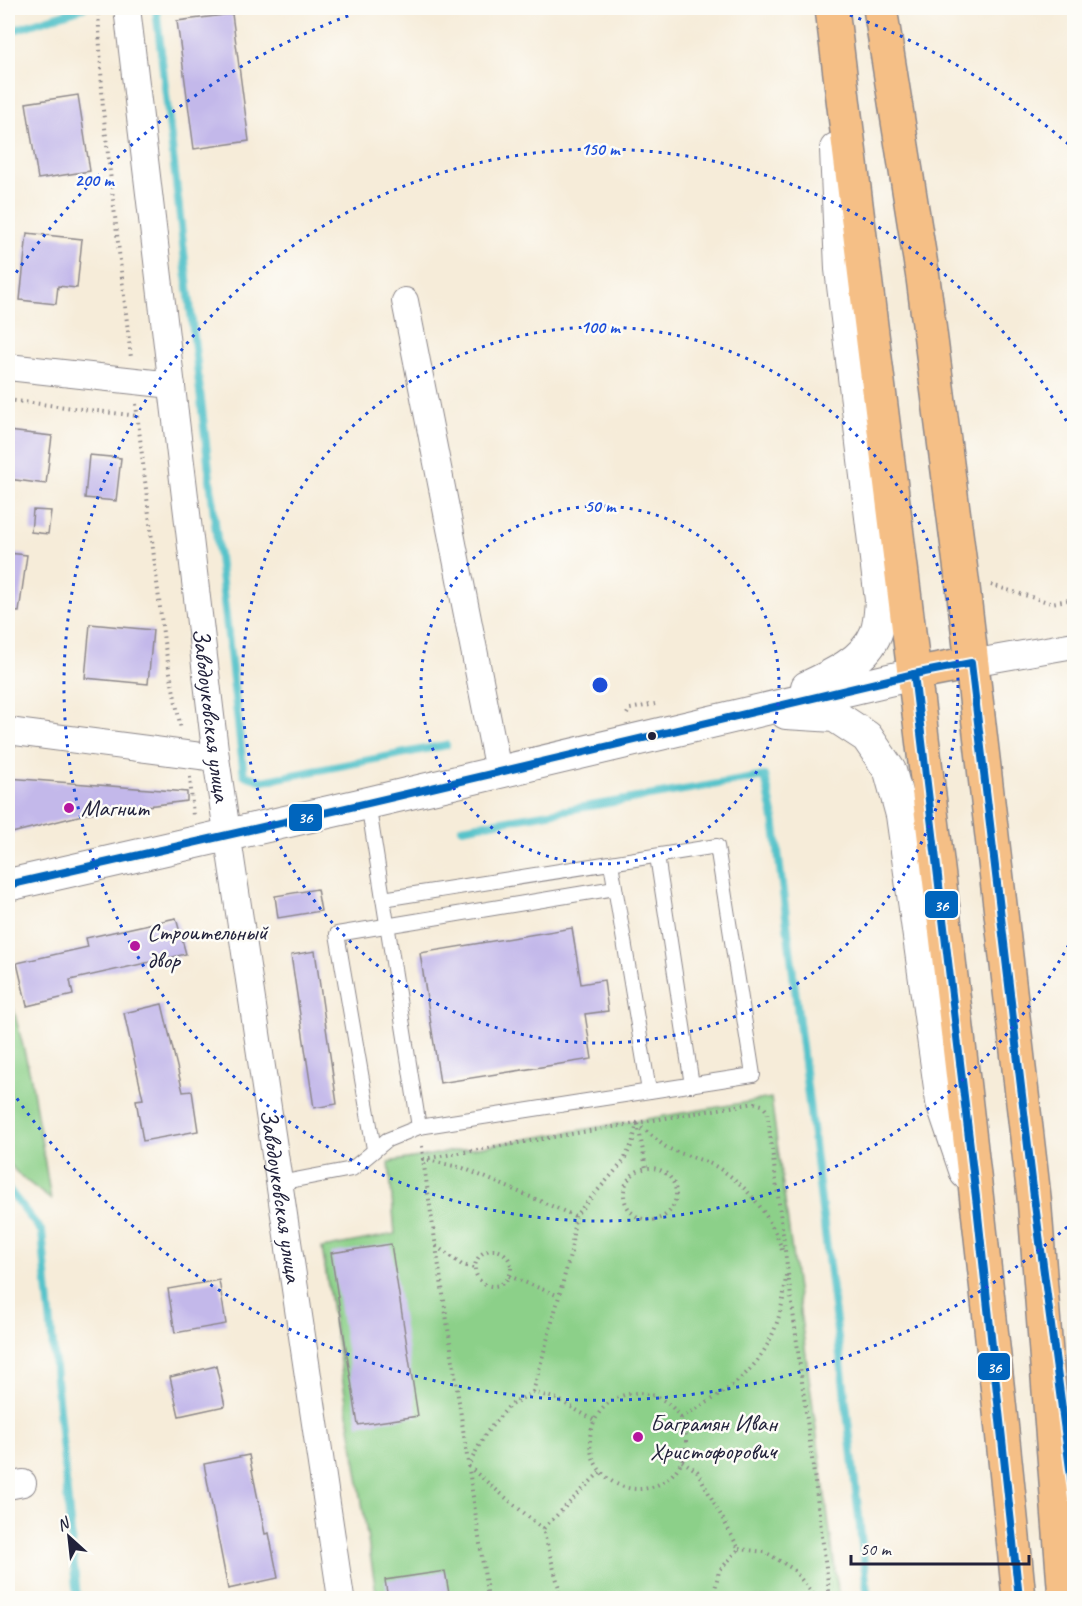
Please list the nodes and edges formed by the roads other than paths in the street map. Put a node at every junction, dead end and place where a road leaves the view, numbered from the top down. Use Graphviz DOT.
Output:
graph roads {
  1 [pos="127,8"];
  2 [pos="831,8"];
  3 [pos="880,8"];
  4 [pos="405,301"];
  5 [pos="8,367"];
  6 [pos="172,385"];
  7 [pos="1074,645"];
  8 [pos="971,663"];
  9 [pos="914,674"];
  10 [pos="755,711"];
  11 [pos="8,731"];
  12 [pos="216,758"];
  13 [pos="498,771"];
  14 [pos="369,803"];
  15 [pos="226,825"];
  16 [pos="657,856"];
  17 [pos="611,863"];
  18 [pos="8,885"];
  19 [pos="615,888"];
  20 [pos="382,899"];
  21 [pos="387,926"];
  22 [pos="692,1085"];
  23 [pos="649,1091"];
  24 [pos="419,1128"];
  25 [pos="374,1149"];
  26 [pos="279,1183"];
  27 [pos="1034,1197"];
  28 [pos="977,1206"];
  29 [pos="1074,1499"];
  30 [pos="341,1599"];
  31 [pos="1019,1599"];
  32 [pos="1065,1599"];
  1 -- 6 [label="street, Заводоуковская улица"];
  2 -- 9 [label="main road"];
  2 -- 10 [label="street"];
  3 -- 8 [label="main road"];
  4 -- 13 [label="street"];
  5 -- 6 [label="street"];
  6 -- 12 [label="street, Заводоуковская улица"];
  7 -- 8 [label="street"];
  8 -- 9 [label="main road"];
  8 -- 27 [label="main road"];
  9 -- 10 [label="street"];
  9 -- 28 [label="main road"];
  10 -- 13 [label="street"];
  10 -- 28 [label="street"];
  11 -- 12 [label="street"];
  12 -- 15 [label="street, Заводоуковская улица"];
  13 -- 14 [label="street"];
  14 -- 15 [label="street"];
  14 -- 20 [label="lane"];
  15 -- 18 [label="street"];
  15 -- 26 [label="street, Заводоуковская улица"];
  16 -- 17 [label="lane"];
  16 -- 22 [label="lane"];
  16 -- 22 [label="lane"];
  17 -- 19 [label="lane"];
  17 -- 20 [label="lane"];
  19 -- 21 [label="lane"];
  19 -- 23 [label="lane"];
  20 -- 21 [label="lane"];
  21 -- 24 [label="lane"];
  21 -- 25 [label="lane"];
  22 -- 23 [label="lane"];
  23 -- 24 [label="lane"];
  24 -- 25 [label="lane"];
  25 -- 26 [label="lane"];
  26 -- 30 [label="street, Заводоуковская улица"];
  27 -- 29 [label="main road"];
  27 -- 32 [label="main road"];
  28 -- 31 [label="main road"];
}
